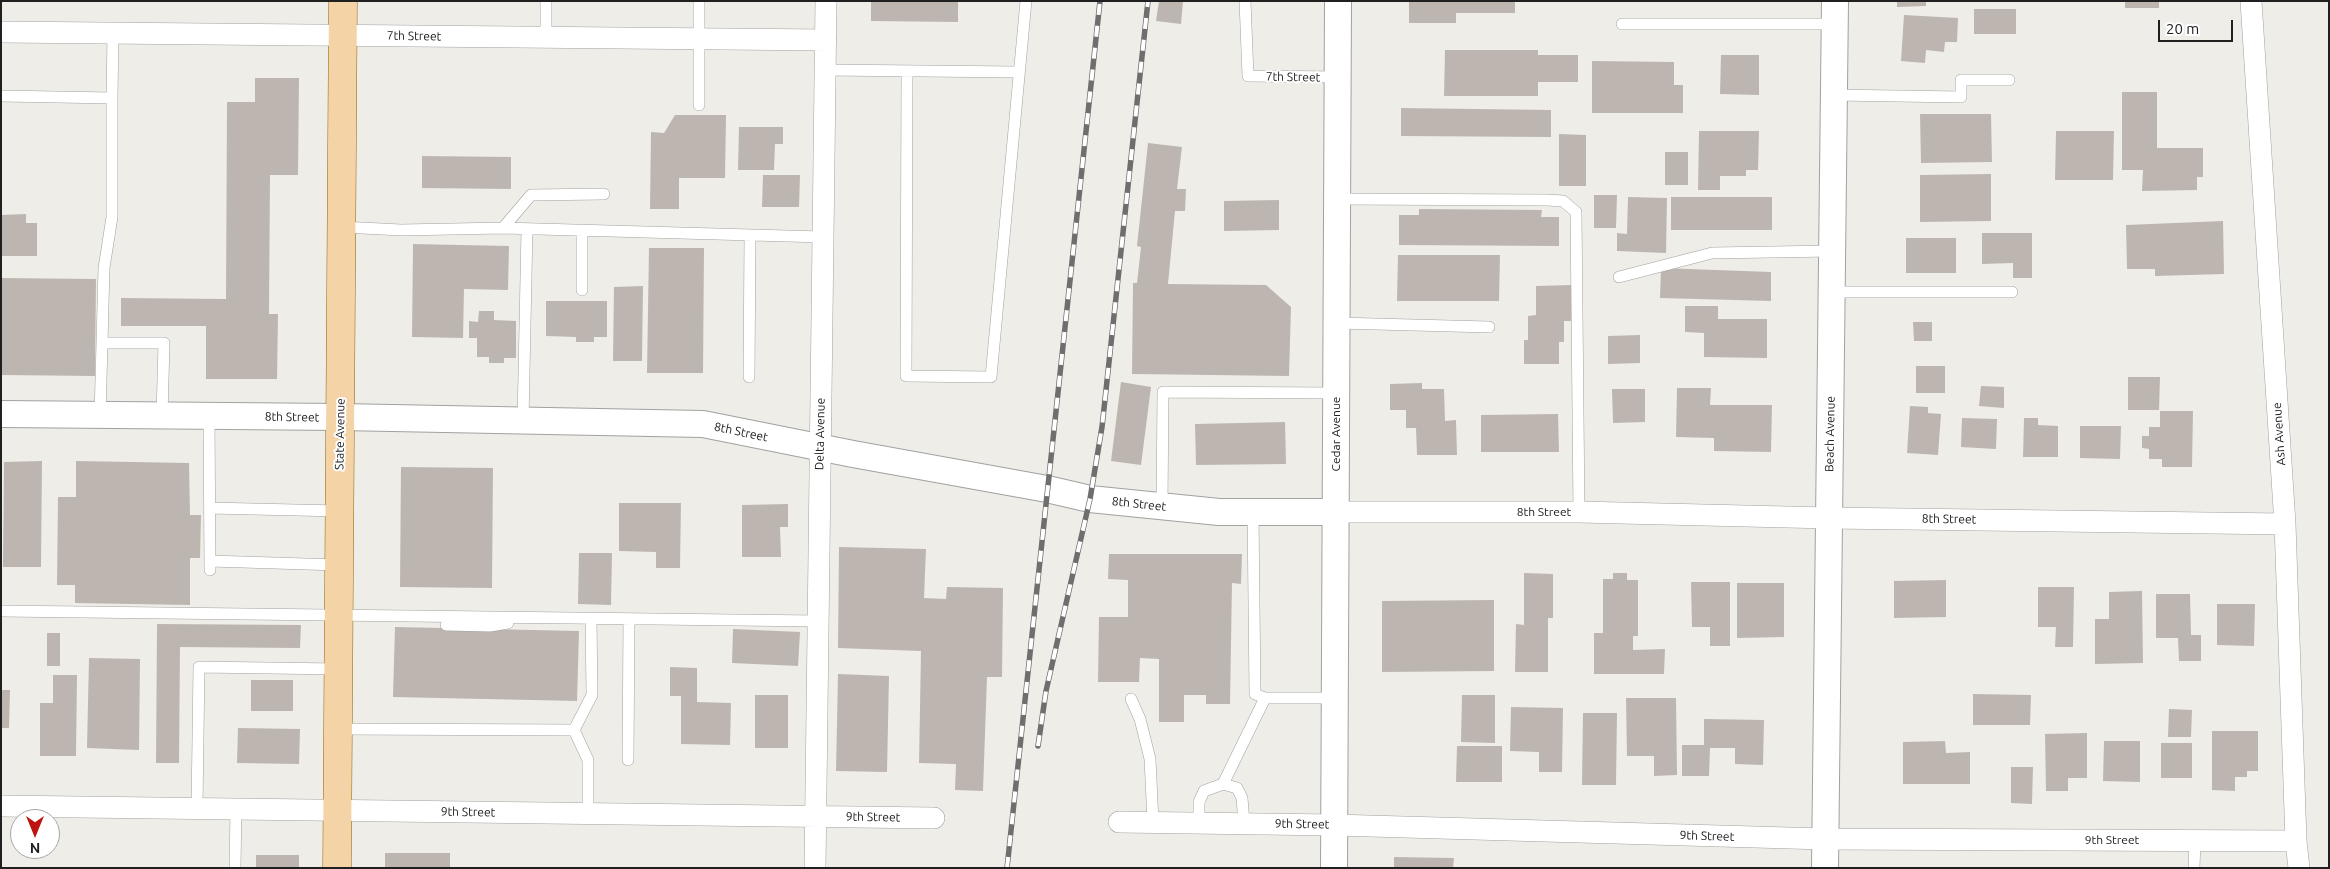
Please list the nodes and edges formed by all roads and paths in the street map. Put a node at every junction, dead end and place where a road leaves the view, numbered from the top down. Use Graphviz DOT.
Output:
graph roads {
  1 [pos="343,1"];
  2 [pos="546,1"];
  3 [pos="699,1"];
  4 [pos="826,1"];
  5 [pos="1026,1"];
  6 [pos="1245,1"];
  7 [pos="1338,1"];
  8 [pos="2250,1"];
  9 [pos="1835,13"];
  10 [pos="1622,24"];
  11 [pos="1,32"];
  12 [pos="113,33"];
  13 [pos="343,35"];
  14 [pos="546,37"];
  15 [pos="699,39"];
  16 [pos="826,40"];
  17 [pos="825,70"];
  18 [pos="907,70"];
  19 [pos="1019,72"];
  20 [pos="1338,77"];
  21 [pos="2010,80"];
  22 [pos="1834,95"];
  23 [pos="1,96"];
  24 [pos="112,98"];
  25 [pos="699,104"];
  26 [pos="604,194"];
  27 [pos="1337,199"];
  28 [pos="342,228"];
  29 [pos="503,228"];
  30 [pos="527,229"];
  31 [pos="582,230"];
  32 [pos="750,236"];
  33 [pos="823,237"];
  34 [pos="1832,251"];
  35 [pos="1619,278"];
  36 [pos="582,290"];
  37 [pos="1831,292"];
  38 [pos="2012,292"];
  39 [pos="1337,323"];
  40 [pos="1489,326"];
  41 [pos="102,343"];
  42 [pos="749,377"];
  43 [pos="1336,393"];
  44 [pos="1,414"];
  45 [pos="100,416"];
  46 [pos="162,416"];
  47 [pos="209,416"];
  48 [pos="340,417"];
  49 [pos="523,420"];
  50 [pos="819,448"];
  51 [pos="1162,507"];
  52 [pos="210,508"];
  53 [pos="339,511"];
  54 [pos="1253,512"];
  55 [pos="1336,512"];
  56 [pos="1579,512"];
  57 [pos="1829,518"];
  58 [pos="2285,524"];
  59 [pos="339,565"];
  60 [pos="1,611"];
  61 [pos="339,616"];
  62 [pos="591,619"];
  63 [pos="629,619"];
  64 [pos="817,621"];
  65 [pos="338,669"];
  66 [pos="1265,698"];
  67 [pos="1335,698"];
  68 [pos="1131,699"];
  69 [pos="338,729"];
  70 [pos="574,730"];
  71 [pos="628,760"];
  72 [pos="1223,784"];
  73 [pos="1,806"];
  74 [pos="197,808"];
  75 [pos="236,809"];
  76 [pos="337,810"];
  77 [pos="588,813"];
  78 [pos="815,816"];
  79 [pos="934,818"];
  80 [pos="1119,822"];
  81 [pos="1153,822"];
  82 [pos="1199,823"];
  83 [pos="1244,824"];
  84 [pos="1334,825"];
  85 [pos="1825,839"];
  86 [pos="2196,841"];
  87 [pos="2296,841"];
  88 [pos="236,868"];
  89 [pos="337,868"];
  90 [pos="814,868"];
  91 [pos="1334,868"];
  92 [pos="1825,868"];
  93 [pos="2194,868"];
  94 [pos="2299,868"];
  1 -- 13 [label="main road, State Avenue"];
  2 -- 14 [label="lane"];
  3 -- 15 [label="lane"];
  4 -- 16 [label="street, Delta Avenue"];
  5 -- 19 [label="lane"];
  6 -- 20 [label="lane, 7th Street"];
  7 -- 20 [label="street, Cedar Avenue"];
  8 -- 58 [label="street, Ash Avenue"];
  9 -- 10 [label="lane"];
  9 -- 22 [label="street, Beach Avenue"];
  11 -- 12 [label="street, 7th Street"];
  12 -- 13 [label="street, 7th Street"];
  12 -- 24 [label="lane"];
  13 -- 14 [label="street, 7th Street"];
  13 -- 28 [label="main road, State Avenue"];
  14 -- 15 [label="street, 7th Street"];
  15 -- 16 [label="street, 7th Street"];
  15 -- 25 [label="lane"];
  16 -- 17 [label="street, Delta Avenue"];
  17 -- 18 [label="lane"];
  17 -- 33 [label="street, Delta Avenue"];
  18 -- 19 [label="lane"];
  18 -- 19 [label="lane"];
  20 -- 27 [label="street, Cedar Avenue"];
  21 -- 22 [label="lane"];
  22 -- 34 [label="street, Beach Avenue"];
  23 -- 24 [label="lane"];
  24 -- 41 [label="lane"];
  26 -- 29 [label="lane"];
  27 -- 39 [label="street, Cedar Avenue"];
  27 -- 56 [label="lane"];
  28 -- 29 [label="lane"];
  28 -- 48 [label="main road, State Avenue"];
  29 -- 30 [label="lane"];
  30 -- 31 [label="lane"];
  30 -- 49 [label="lane"];
  31 -- 32 [label="lane"];
  31 -- 36 [label="lane"];
  32 -- 33 [label="lane"];
  32 -- 42 [label="lane"];
  33 -- 50 [label="street, Delta Avenue"];
  34 -- 35 [label="lane"];
  34 -- 37 [label="street, Beach Avenue"];
  37 -- 38 [label="lane"];
  37 -- 57 [label="street, Beach Avenue"];
  39 -- 40 [label="lane"];
  39 -- 43 [label="street, Cedar Avenue"];
  41 -- 45 [label="lane"];
  41 -- 46 [label="lane"];
  43 -- 51 [label="lane"];
  43 -- 55 [label="street, Cedar Avenue"];
  44 -- 45 [label="street, 8th Street"];
  45 -- 46 [label="street, 8th Street"];
  46 -- 47 [label="street, 8th Street"];
  47 -- 48 [label="street, 8th Street"];
  47 -- 52 [label="lane"];
  48 -- 49 [label="street, 8th Street"];
  48 -- 53 [label="main road, State Avenue"];
  49 -- 50 [label="street, 8th Street"];
  50 -- 51 [label="street, 8th Street"];
  50 -- 64 [label="street, Delta Avenue"];
  51 -- 54 [label="street, 8th Street"];
  52 -- 53 [label="lane"];
  52 -- 59 [label="lane"];
  53 -- 59 [label="main road, State Avenue"];
  54 -- 55 [label="street, 8th Street"];
  54 -- 66 [label="lane"];
  55 -- 56 [label="street, 8th Street"];
  55 -- 67 [label="street, Cedar Avenue"];
  56 -- 57 [label="street, 8th Street"];
  57 -- 58 [label="street, 8th Street"];
  57 -- 85 [label="street, Beach Avenue"];
  58 -- 87 [label="street, Ash Avenue"];
  59 -- 61 [label="main road, State Avenue"];
  60 -- 61 [label="lane"];
  61 -- 62 [label="lane"];
  61 -- 65 [label="main road, State Avenue"];
  62 -- 63 [label="lane"];
  62 -- 70 [label="lane"];
  63 -- 64 [label="lane"];
  63 -- 71 [label="lane"];
  64 -- 78 [label="street, Delta Avenue"];
  65 -- 69 [label="main road, State Avenue"];
  65 -- 74 [label="lane"];
  66 -- 67 [label="lane"];
  66 -- 72 [label="lane"];
  67 -- 84 [label="street, Cedar Avenue"];
  68 -- 81 [label="lane"];
  69 -- 70 [label="lane"];
  69 -- 76 [label="main road, State Avenue"];
  70 -- 77 [label="lane"];
  72 -- 82 [label="lane"];
  72 -- 83 [label="lane"];
  73 -- 74 [label="street, 9th Street"];
  74 -- 75 [label="street, 9th Street"];
  75 -- 76 [label="street, 9th Street"];
  75 -- 88 [label="lane"];
  76 -- 77 [label="street, 9th Street"];
  76 -- 89 [label="main road, State Avenue"];
  77 -- 78 [label="street, 9th Street"];
  78 -- 79 [label="street, 9th Street"];
  78 -- 90 [label="street, Delta Avenue"];
  80 -- 81 [label="street, 9th Street"];
  81 -- 82 [label="street, 9th Street"];
  82 -- 83 [label="street, 9th Street"];
  83 -- 84 [label="street, 9th Street"];
  84 -- 85 [label="street, 9th Street"];
  84 -- 91 [label="street, Cedar Avenue"];
  85 -- 86 [label="street, 9th Street"];
  85 -- 92 [label="street, Beach Avenue"];
  86 -- 87 [label="street, 9th Street"];
  86 -- 93 [label="lane"];
  87 -- 94 [label="street, Ash Avenue"];
}
